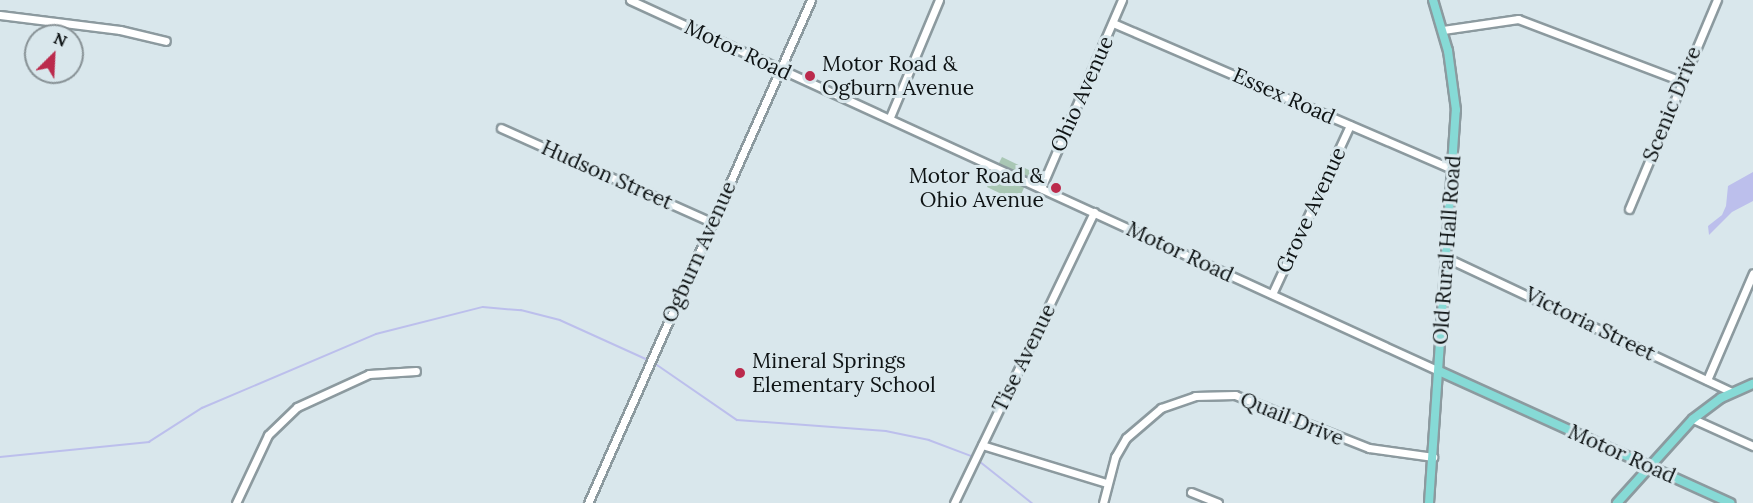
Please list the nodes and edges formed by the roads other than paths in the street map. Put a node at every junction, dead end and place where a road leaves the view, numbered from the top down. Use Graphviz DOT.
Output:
graph roads {
  1 [pos="630,0"];
  2 [pos="811,0"];
  3 [pos="939,0"];
  4 [pos="1122,0"];
  5 [pos="1433,0"];
  6 [pos="1716,0"];
  7 [pos="0,15"];
  8 [pos="1113,23"];
  9 [pos="1443,30"];
  10 [pos="166,40"];
  11 [pos="780,69"];
  12 [pos="1681,81"];
  13 [pos="890,117"];
  14 [pos="1350,125"];
  15 [pos="501,128"];
  16 [pos="1454,170"];
  17 [pos="1041,188"];
  18 [pos="1629,209"];
  19 [pos="1094,212"];
  20 [pos="713,223"];
  21 [pos="1447,258"];
  22 [pos="1753,273"];
  23 [pos="1272,294"];
  24 [pos="416,371"];
  25 [pos="1439,371"];
  26 [pos="1707,380"];
  27 [pos="1753,384"];
  28 [pos="1732,392"];
  29 [pos="1693,419"];
  30 [pos="982,445"];
  31 [pos="1753,446"];
  32 [pos="1433,457"];
  33 [pos="1650,466"];
  34 [pos="1106,483"];
  35 [pos="1191,492"];
  36 [pos="236,503"];
  37 [pos="588,503"];
  38 [pos="954,503"];
  39 [pos="1103,503"];
  40 [pos="1218,503"];
  41 [pos="1429,503"];
  42 [pos="1617,503"];
  43 [pos="1730,503"];
  1 -- 11 [label="street, Motor Road"];
  2 -- 11 [label="street, Ogburn Avenue"];
  3 -- 13 [label="street"];
  4 -- 8 [label="street, Ohio Avenue"];
  5 -- 9 [label="main road, Old Rural Hall Road"];
  6 -- 12 [label="street, Scenic Drive"];
  7 -- 10 [label="street"];
  8 -- 14 [label="street, Essex Road"];
  8 -- 17 [label="street, Ohio Avenue"];
  9 -- 12 [label="street"];
  9 -- 16 [label="main road, Old Rural Hall Road"];
  11 -- 13 [label="street, Motor Road"];
  11 -- 20 [label="street, Ogburn Avenue"];
  12 -- 18 [label="street, Scenic Drive"];
  13 -- 17 [label="street, Motor Road"];
  14 -- 16 [label="street, Essex Road"];
  14 -- 23 [label="street, Grove Avenue"];
  15 -- 20 [label="street, Hudson Street"];
  16 -- 21 [label="main road, Old Rural Hall Road"];
  17 -- 19 [label="street, Motor Road"];
  19 -- 23 [label="street, Motor Road"];
  19 -- 30 [label="street, Tise Avenue"];
  20 -- 37 [label="street, Ogburn Avenue"];
  21 -- 25 [label="main road, Old Rural Hall Road"];
  21 -- 26 [label="street, Victoria Street"];
  22 -- 26 [label="street"];
  23 -- 25 [label="street, Motor Road"];
  24 -- 36 [label="street"];
  25 -- 32 [label="main road, Old Rural Hall Road"];
  25 -- 33 [label="main road, Motor Road"];
  26 -- 28 [label="street, Victoria Street"];
  27 -- 28 [label="main road"];
  28 -- 29 [label="main road"];
  29 -- 31 [label="street"];
  29 -- 33 [label="main road"];
  30 -- 34 [label="street"];
  30 -- 38 [label="street, Tise Avenue"];
  32 -- 34 [label="street, Quail Drive"];
  32 -- 41 [label="main road, Old Rural Hall Road"];
  33 -- 42 [label="main road"];
  33 -- 43 [label="main road, Motor Road"];
  34 -- 39 [label="street, Quail Drive"];
  35 -- 40 [label="street"];
}
